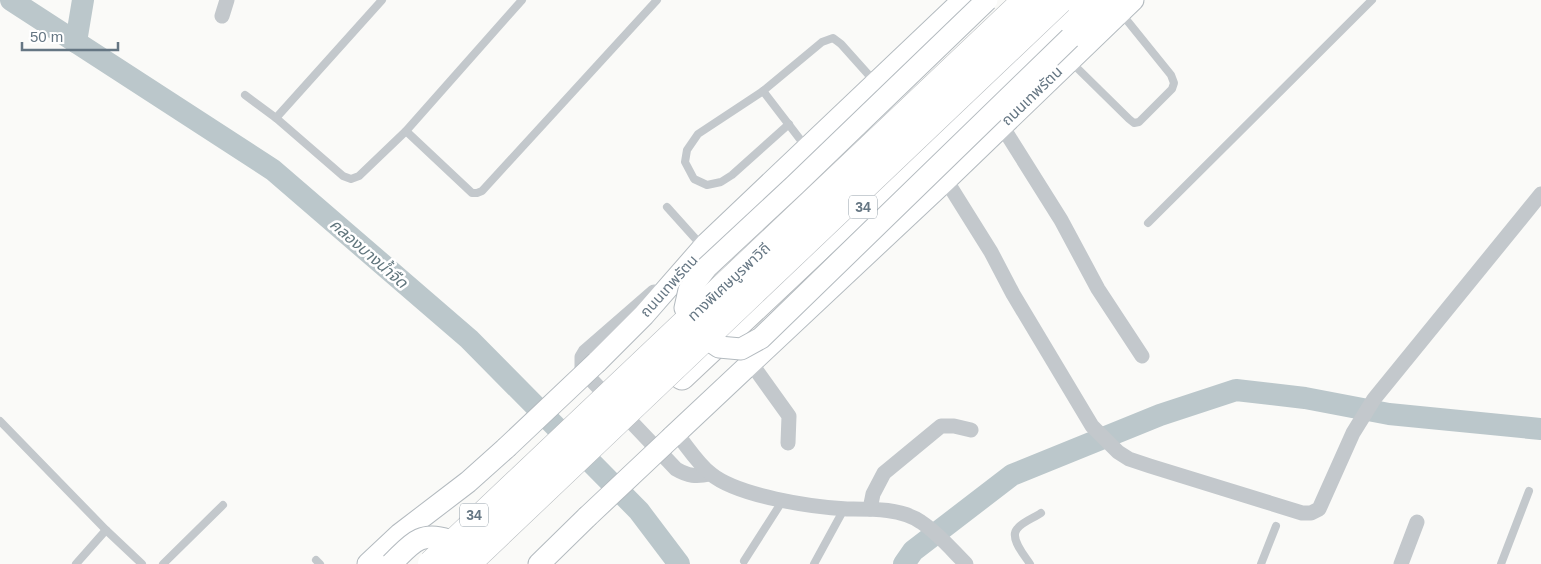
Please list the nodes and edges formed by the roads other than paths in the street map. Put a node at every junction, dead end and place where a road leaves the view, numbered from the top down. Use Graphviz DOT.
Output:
graph roads {
  1 [pos="227,0"];
  2 [pos="382,0"];
  3 [pos="522,0"];
  4 [pos="657,0"];
  5 [pos="987,0"];
  6 [pos="1016,0"];
  7 [pos="1027,0"];
  8 [pos="1059,0"];
  9 [pos="1083,0"];
  10 [pos="1372,0"];
  11 [pos="956,2"];
  12 [pos="1121,4"];
  13 [pos="222,16"];
  14 [pos="1070,60"];
  15 [pos="876,83"];
  16 [pos="763,91"];
  17 [pos="244,95"];
  18 [pos="276,118"];
  19 [pos="789,124"];
  20 [pos="1002,126"];
  21 [pos="406,131"];
  22 [pos="807,148"];
  23 [pos="946,180"];
  24 [pos="1541,194"];
  25 [pos="668,206"];
  26 [pos="1148,223"];
  27 [pos="703,247"];
  28 [pos="681,271"];
  29 [pos="1142,356"];
  30 [pos="751,363"];
  31 [pos="615,380"];
  32 [pos="642,415"];
  33 [pos="0,420"];
  34 [pos="971,430"];
  35 [pos="674,435"];
  36 [pos="788,443"];
  37 [pos="526,466"];
  38 [pos="710,474"];
  39 [pos="1529,491"];
  40 [pos="559,494"];
  41 [pos="783,500"];
  42 [pos="223,505"];
  43 [pos="844,509"];
  44 [pos="870,509"];
  45 [pos="1041,513"];
  46 [pos="1416,522"];
  47 [pos="1276,526"];
  48 [pos="106,530"];
  49 [pos="744,562"];
  50 [pos="76,564"];
  51 [pos="142,564"];
  52 [pos="163,564"];
  53 [pos="368,564"];
  54 [pos="391,564"];
  55 [pos="422,564"];
  56 [pos="432,564"];
  57 [pos="466,564"];
  58 [pos="474,564"];
  59 [pos="485,564"];
  60 [pos="539,564"];
  61 [pos="814,564"];
  62 [pos="966,564"];
  63 [pos="1030,564"];
  64 [pos="1261,564"];
  65 [pos="1400,564"];
  66 [pos="1501,564"];
  1 -- 13 [label="street"];
  2 -- 18 [label="lane"];
  3 -- 21 [label="lane"];
  4 -- 21 [label="lane"];
  5 -- 12 [label="main road, bridge"];
  6 -- 31 [label="highway, ถนนเทพรัตน"];
  7 -- 56 [label="highway, ทางพิเศษบูรพาวิถี, bridge"];
  8 -- 57 [label="highway, ทางพิเศษบูรพาวิถี, bridge"];
  9 -- 32 [label="highway, 34"];
  10 -- 26 [label="lane"];
  11 -- 15 [label="main road, ถนนเทพรัตน / 34"];
  12 -- 14 [label="main road, ถนนเทพรัตน / 34"];
  12 -- 14 [label="lane"];
  14 -- 20 [label="main road, ถนนเทพรัตน / 34"];
  15 -- 16 [label="lane"];
  15 -- 22 [label="main road, ถนนเทพรัตน / 34"];
  16 -- 19 [label="lane"];
  16 -- 19 [label="lane"];
  17 -- 18 [label="lane"];
  18 -- 21 [label="lane"];
  19 -- 22 [label="lane"];
  20 -- 23 [label="main road, ถนนเทพรัตน / 34"];
  20 -- 29 [label="street"];
  22 -- 27 [label="main road, ถนนเทพรัตน / 34"];
  23 -- 24 [label="street"];
  23 -- 30 [label="main road, ถนนเทพรัตน / 34"];
  25 -- 27 [label="lane"];
  27 -- 28 [label="main road, ถนนเทพรัตน / 34"];
  28 -- 38 [label="street"];
  28 -- 53 [label="main road, ถนนเทพรัตน / 34, bridge"];
  30 -- 35 [label="main road, ถนนเทพรัตน / 34"];
  30 -- 36 [label="street"];
  33 -- 48 [label="lane"];
  34 -- 44 [label="street"];
  35 -- 38 [label="street"];
  35 -- 60 [label="main road, ถนนเทพรัตน / 34, bridge"];
  37 -- 55 [label="highway, 34"];
  38 -- 41 [label="street"];
  39 -- 66 [label="lane"];
  40 -- 59 [label="highway"];
  41 -- 43 [label="street"];
  41 -- 49 [label="lane"];
  42 -- 52 [label="lane"];
  43 -- 44 [label="street"];
  43 -- 61 [label="lane"];
  44 -- 62 [label="street"];
  45 -- 63 [label="lane"];
  46 -- 65 [label="street"];
  47 -- 64 [label="lane"];
  48 -- 50 [label="lane"];
  48 -- 51 [label="lane"];
  54 -- 58 [label="main road, bridge"];
}
